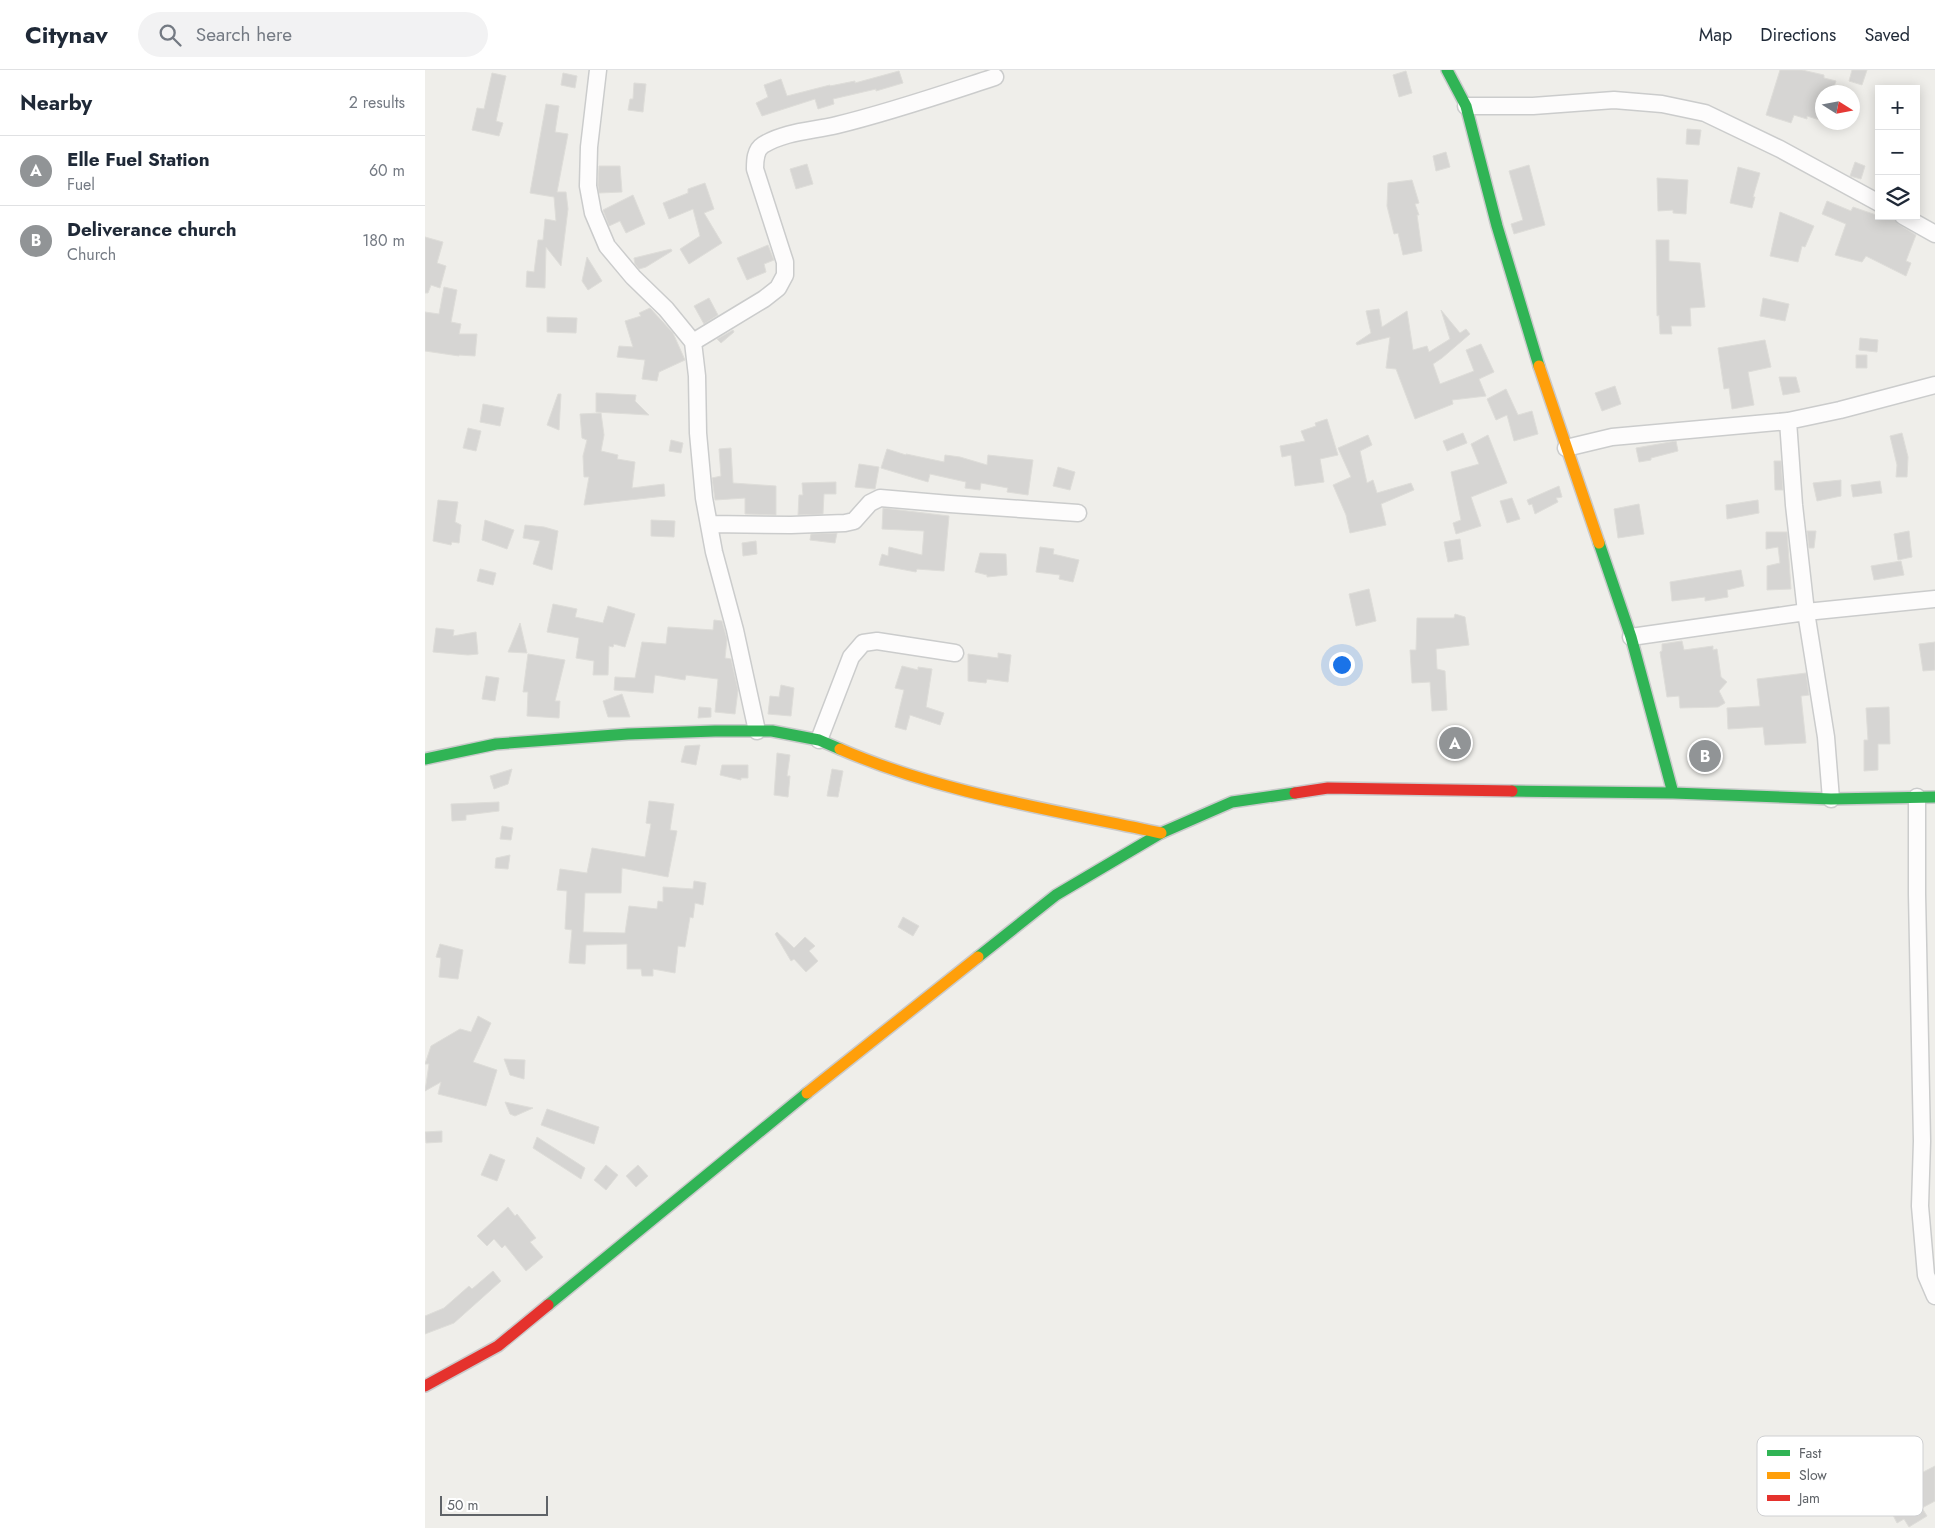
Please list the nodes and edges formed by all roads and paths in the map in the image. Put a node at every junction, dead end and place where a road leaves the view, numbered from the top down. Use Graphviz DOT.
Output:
graph roads {
  1 [pos="598,70"];
  2 [pos="1447,70"];
  3 [pos="995,77"];
  4 [pos="1466,106"];
  5 [pos="1875,201"];
  6 [pos="1910,220"];
  7 [pos="1935,234"];
  8 [pos="693,342"];
  9 [pos="1935,385"];
  10 [pos="1789,421"];
  11 [pos="1566,448"];
  12 [pos="1078,513"];
  13 [pos="709,524"];
  14 [pos="1935,599"];
  15 [pos="1806,612"];
  16 [pos="1631,637"];
  17 [pos="955,653"];
  18 [pos="757,731"];
  19 [pos="819,740"];
  20 [pos="425,759"];
  21 [pos="1673,793"];
  22 [pos="1917,797"];
  23 [pos="1935,797"];
  24 [pos="1831,799"];
  25 [pos="1161,832"];
  26 [pos="1929,1140"];
  27 [pos="1935,1296"];
  28 [pos="425,1386"];
  1 -- 8 [label="street"];
  2 -- 4 [label="street"];
  3 -- 8 [label="street"];
  4 -- 5 [label="street"];
  4 -- 11 [label="street"];
  6 -- 7 [label="street"];
  8 -- 13 [label="street"];
  9 -- 10 [label="street"];
  10 -- 11 [label="street"];
  10 -- 15 [label="street"];
  11 -- 16 [label="street"];
  12 -- 13 [label="street"];
  13 -- 18 [label="street"];
  14 -- 15 [label="street"];
  15 -- 16 [label="street"];
  15 -- 24 [label="street"];
  16 -- 21 [label="street"];
  17 -- 19 [label="street"];
  18 -- 19 [label="street"];
  18 -- 20 [label="street"];
  19 -- 25 [label="street"];
  21 -- 24 [label="street"];
  21 -- 25 [label="street"];
  22 -- 23 [label="street"];
  22 -- 24 [label="street"];
  22 -- 26 [label="street"];
  25 -- 28 [label="street"];
  26 -- 27 [label="street"];
}
